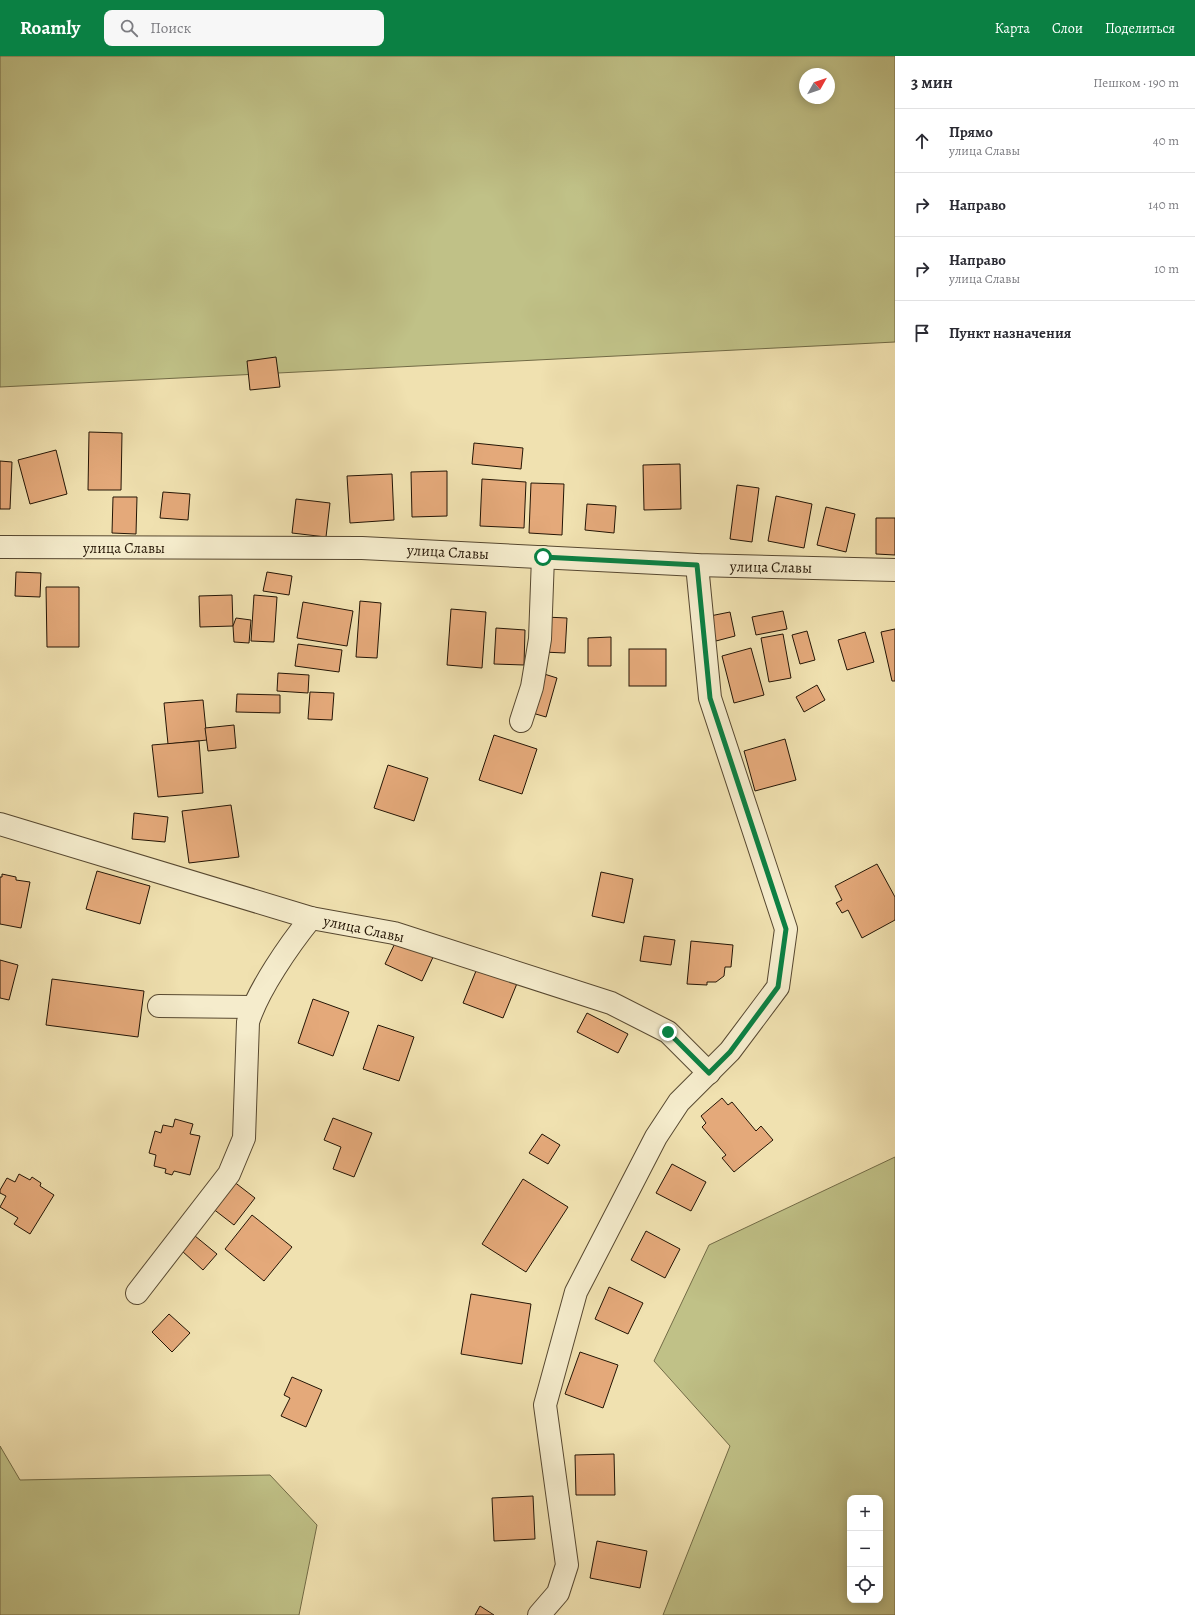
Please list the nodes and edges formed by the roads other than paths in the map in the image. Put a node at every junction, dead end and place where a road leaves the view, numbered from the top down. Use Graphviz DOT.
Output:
graph roads {
  1 [pos="0,547"];
  2 [pos="543,557"];
  3 [pos="697,565"];
  4 [pos="895,570"];
  5 [pos="521,721"];
  6 [pos="0,824"];
  7 [pos="310,918"];
  8 [pos="159,1006"];
  9 [pos="253,1007"];
  10 [pos="709,1073"];
  11 [pos="137,1293"];
  12 [pos="539,1615"];
  1 -- 2 [label="street, улица Славы"];
  2 -- 3 [label="street, улица Славы"];
  2 -- 5 [label="street"];
  3 -- 4 [label="street, улица Славы"];
  3 -- 10 [label="street"];
  6 -- 7 [label="street, улица Славы"];
  7 -- 9 [label="street"];
  7 -- 10 [label="street, улица Славы"];
  8 -- 9 [label="street"];
  9 -- 11 [label="street"];
  10 -- 12 [label="street"];
}
